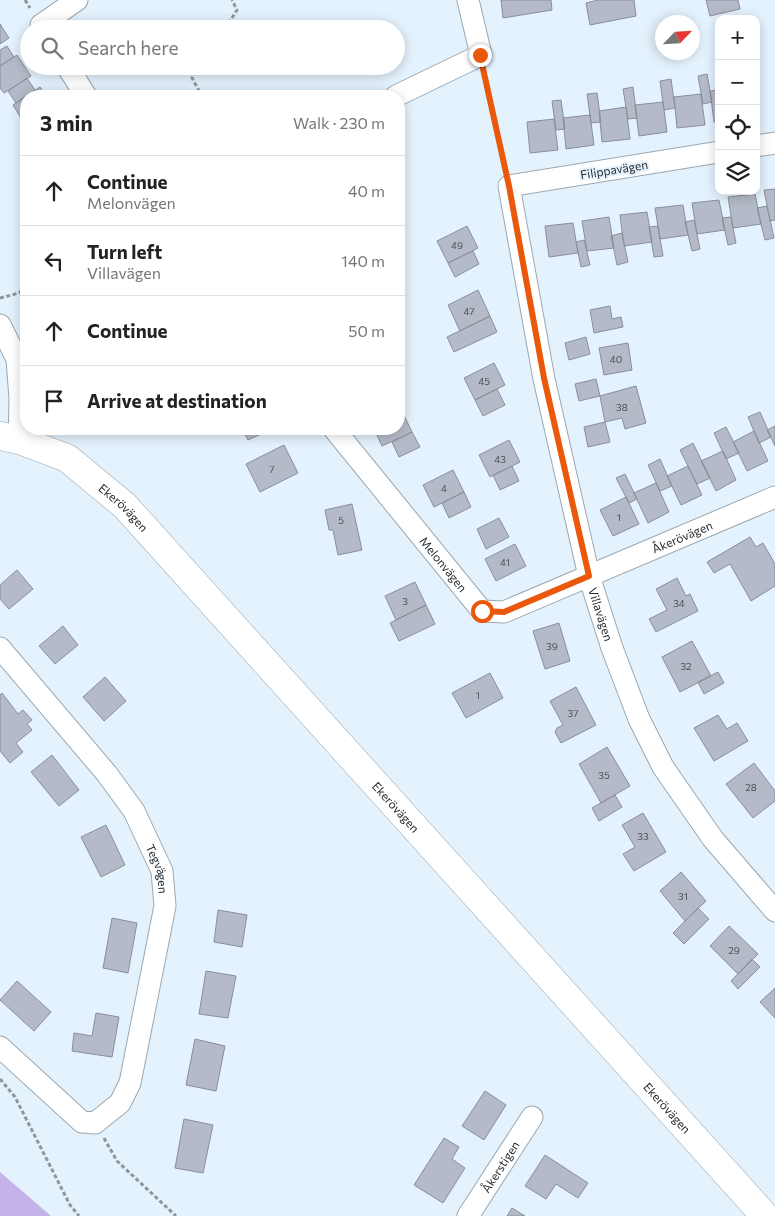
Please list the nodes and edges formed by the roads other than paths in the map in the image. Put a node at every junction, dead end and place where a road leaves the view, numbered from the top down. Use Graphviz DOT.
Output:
graph roads {
  1 [pos="77,0"];
  2 [pos="468,0"];
  3 [pos="47,20"];
  4 [pos="73,75"];
  5 [pos="82,90"];
  6 [pos="405,92"];
  7 [pos="775,143"];
  8 [pos="760,145"];
  9 [pos="715,153"];
  10 [pos="509,186"];
  11 [pos="0,325"];
  12 [pos="339,435"];
  13 [pos="10,438"];
  14 [pos="774,499"];
  15 [pos="589,576"];
  16 [pos="0,648"];
  17 [pos="775,911"];
  18 [pos="0,1047"];
  19 [pos="532,1117"];
  20 [pos="468,1216"];
  21 [pos="765,1216"];
  1 -- 3 [label="street"];
  2 -- 6 [label="street"];
  4 -- 5 [label="street"];
  7 -- 8 [label="street"];
  9 -- 10 [label="street, Filippavägen"];
  10 -- 15 [label="street, Villavägen"];
  11 -- 13 [label="street"];
  12 -- 15 [label="street, Melonvägen"];
  13 -- 21 [label="main road, Ekerövägen"];
  14 -- 15 [label="street, Åkerövägen"];
  15 -- 17 [label="street, Villavägen"];
  16 -- 18 [label="street, Tegvägen"];
  19 -- 20 [label="street, Åkerstigen"];
}
